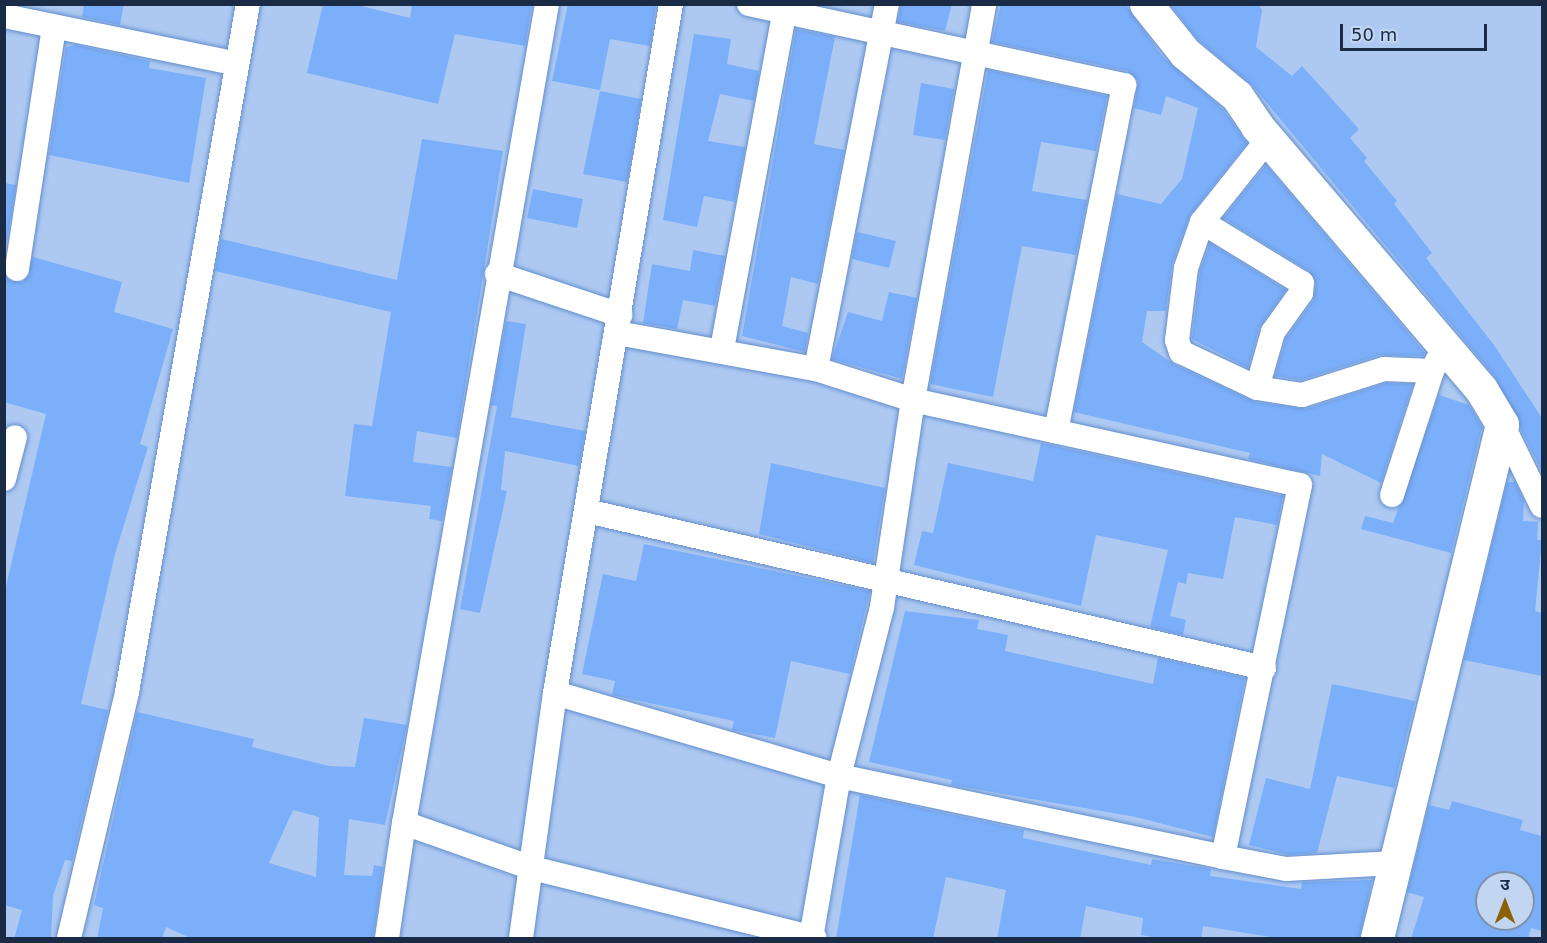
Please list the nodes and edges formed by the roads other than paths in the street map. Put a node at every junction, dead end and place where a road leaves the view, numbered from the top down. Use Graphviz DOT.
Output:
graph roads {
  1 [pos="248,4"];
  2 [pos="547,4"];
  3 [pos="671,4"];
  4 [pos="749,4"];
  5 [pos="887,4"];
  6 [pos="984,4"];
  7 [pos="1146,4"];
  8 [pos="785,9"];
  9 [pos="4,16"];
  10 [pos="54,28"];
  11 [pos="881,32"];
  12 [pos="972,52"];
  13 [pos="237,64"];
  14 [pos="1269,138"];
  15 [pos="1202,222"];
  16 [pos="17,269"];
  17 [pos="497,274"];
  18 [pos="619,324"];
  19 [pos="722,349"];
  20 [pos="1438,360"];
  21 [pos="816,369"];
  22 [pos="1257,388"];
  23 [pos="913,399"];
  24 [pos="1502,424"];
  25 [pos="1056,431"];
  26 [pos="15,437"];
  27 [pos="4,479"];
  28 [pos="1392,495"];
  29 [pos="1542,506"];
  30 [pos="587,511"];
  31 [pos="885,578"];
  32 [pos="1263,668"];
  33 [pos="555,693"];
  34 [pos="839,776"];
  35 [pos="404,823"];
  36 [pos="1223,857"];
  37 [pos="1395,863"];
  38 [pos="532,868"];
  39 [pos="813,938"];
  40 [pos="69,939"];
  41 [pos="387,939"];
  42 [pos="521,939"];
  43 [pos="1377,939"];
  1 -- 13 [label="street"];
  2 -- 17 [label="street"];
  3 -- 18 [label="street"];
  4 -- 8 [label="street"];
  5 -- 11 [label="street"];
  6 -- 12 [label="street"];
  7 -- 14 [label="street"];
  8 -- 11 [label="street"];
  8 -- 19 [label="street"];
  9 -- 10 [label="street"];
  10 -- 13 [label="street"];
  10 -- 16 [label="street"];
  11 -- 12 [label="street"];
  11 -- 21 [label="street"];
  12 -- 23 [label="street"];
  12 -- 25 [label="street"];
  13 -- 40 [label="street"];
  14 -- 15 [label="street"];
  14 -- 20 [label="street"];
  15 -- 22 [label="street"];
  15 -- 22 [label="street"];
  17 -- 18 [label="street"];
  17 -- 35 [label="street"];
  18 -- 19 [label="street"];
  18 -- 30 [label="street"];
  19 -- 21 [label="street"];
  20 -- 22 [label="street"];
  20 -- 24 [label="street"];
  20 -- 28 [label="street"];
  21 -- 23 [label="street"];
  23 -- 25 [label="street"];
  23 -- 31 [label="street"];
  24 -- 29 [label="street"];
  24 -- 37 [label="street"];
  25 -- 32 [label="street"];
  26 -- 27 [label="street"];
  30 -- 31 [label="street"];
  30 -- 33 [label="street"];
  31 -- 32 [label="street"];
  31 -- 34 [label="street"];
  32 -- 36 [label="street"];
  33 -- 34 [label="street"];
  33 -- 38 [label="street"];
  34 -- 36 [label="street"];
  34 -- 39 [label="street"];
  35 -- 38 [label="street"];
  35 -- 41 [label="street"];
  36 -- 37 [label="street"];
  37 -- 43 [label="street"];
  38 -- 39 [label="street"];
  38 -- 42 [label="street"];
}
